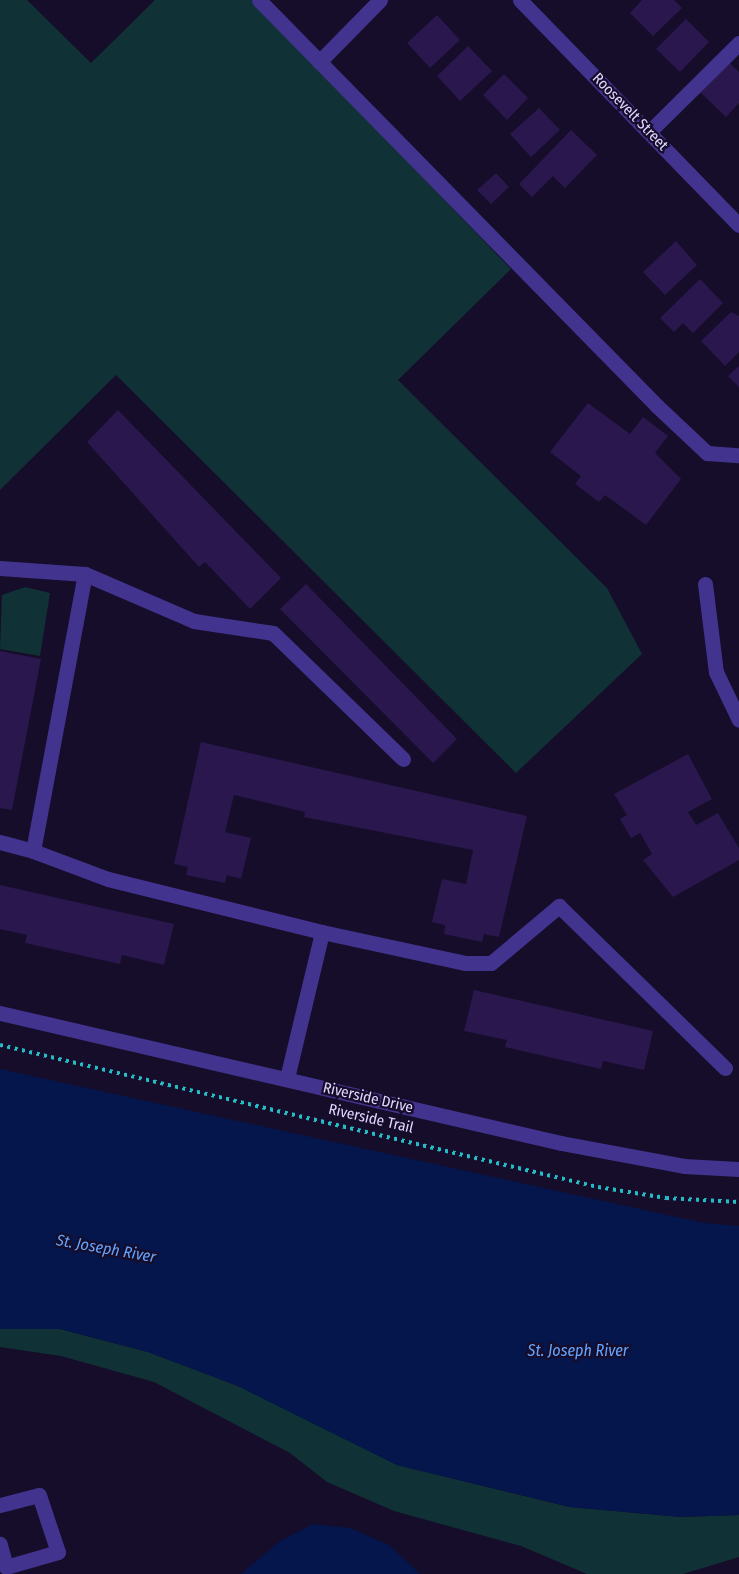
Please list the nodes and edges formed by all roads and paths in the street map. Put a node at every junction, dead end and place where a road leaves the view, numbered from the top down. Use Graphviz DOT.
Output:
graph roads {
  1 [pos="259,0"];
  2 [pos="380,0"];
  3 [pos="520,0"];
  4 [pos="739,43"];
  5 [pos="319,62"];
  6 [pos="649,132"];
  7 [pos="739,225"];
  8 [pos="739,455"];
  9 [pos="0,568"];
  10 [pos="85,574"];
  11 [pos="705,584"];
  12 [pos="739,720"];
  13 [pos="403,759"];
  14 [pos="0,842"];
  15 [pos="33,851"];
  16 [pos="322,932"];
  17 [pos="0,1013"];
  18 [pos="0,1045"];
  19 [pos="725,1068"];
  20 [pos="287,1078"];
  21 [pos="739,1169"];
  22 [pos="739,1202"];
  23 [pos="0,1505"];
  24 [pos="0,1544"];
  1 -- 5 [label="street"];
  2 -- 5 [label="street"];
  3 -- 6 [label="street, Roosevelt Street"];
  4 -- 6 [label="street"];
  5 -- 8 [label="street"];
  6 -- 7 [label="street, Roosevelt Street"];
  9 -- 10 [label="street"];
  10 -- 13 [label="street"];
  10 -- 15 [label="street"];
  11 -- 12 [label="street"];
  14 -- 15 [label="street"];
  15 -- 16 [label="street"];
  16 -- 19 [label="street"];
  16 -- 20 [label="street"];
  17 -- 20 [label="street, Riverside Drive"];
  18 -- 22 [label="path, Riverside Trail"];
  20 -- 21 [label="street, Riverside Drive"];
  23 -- 24 [label="street"];
}
